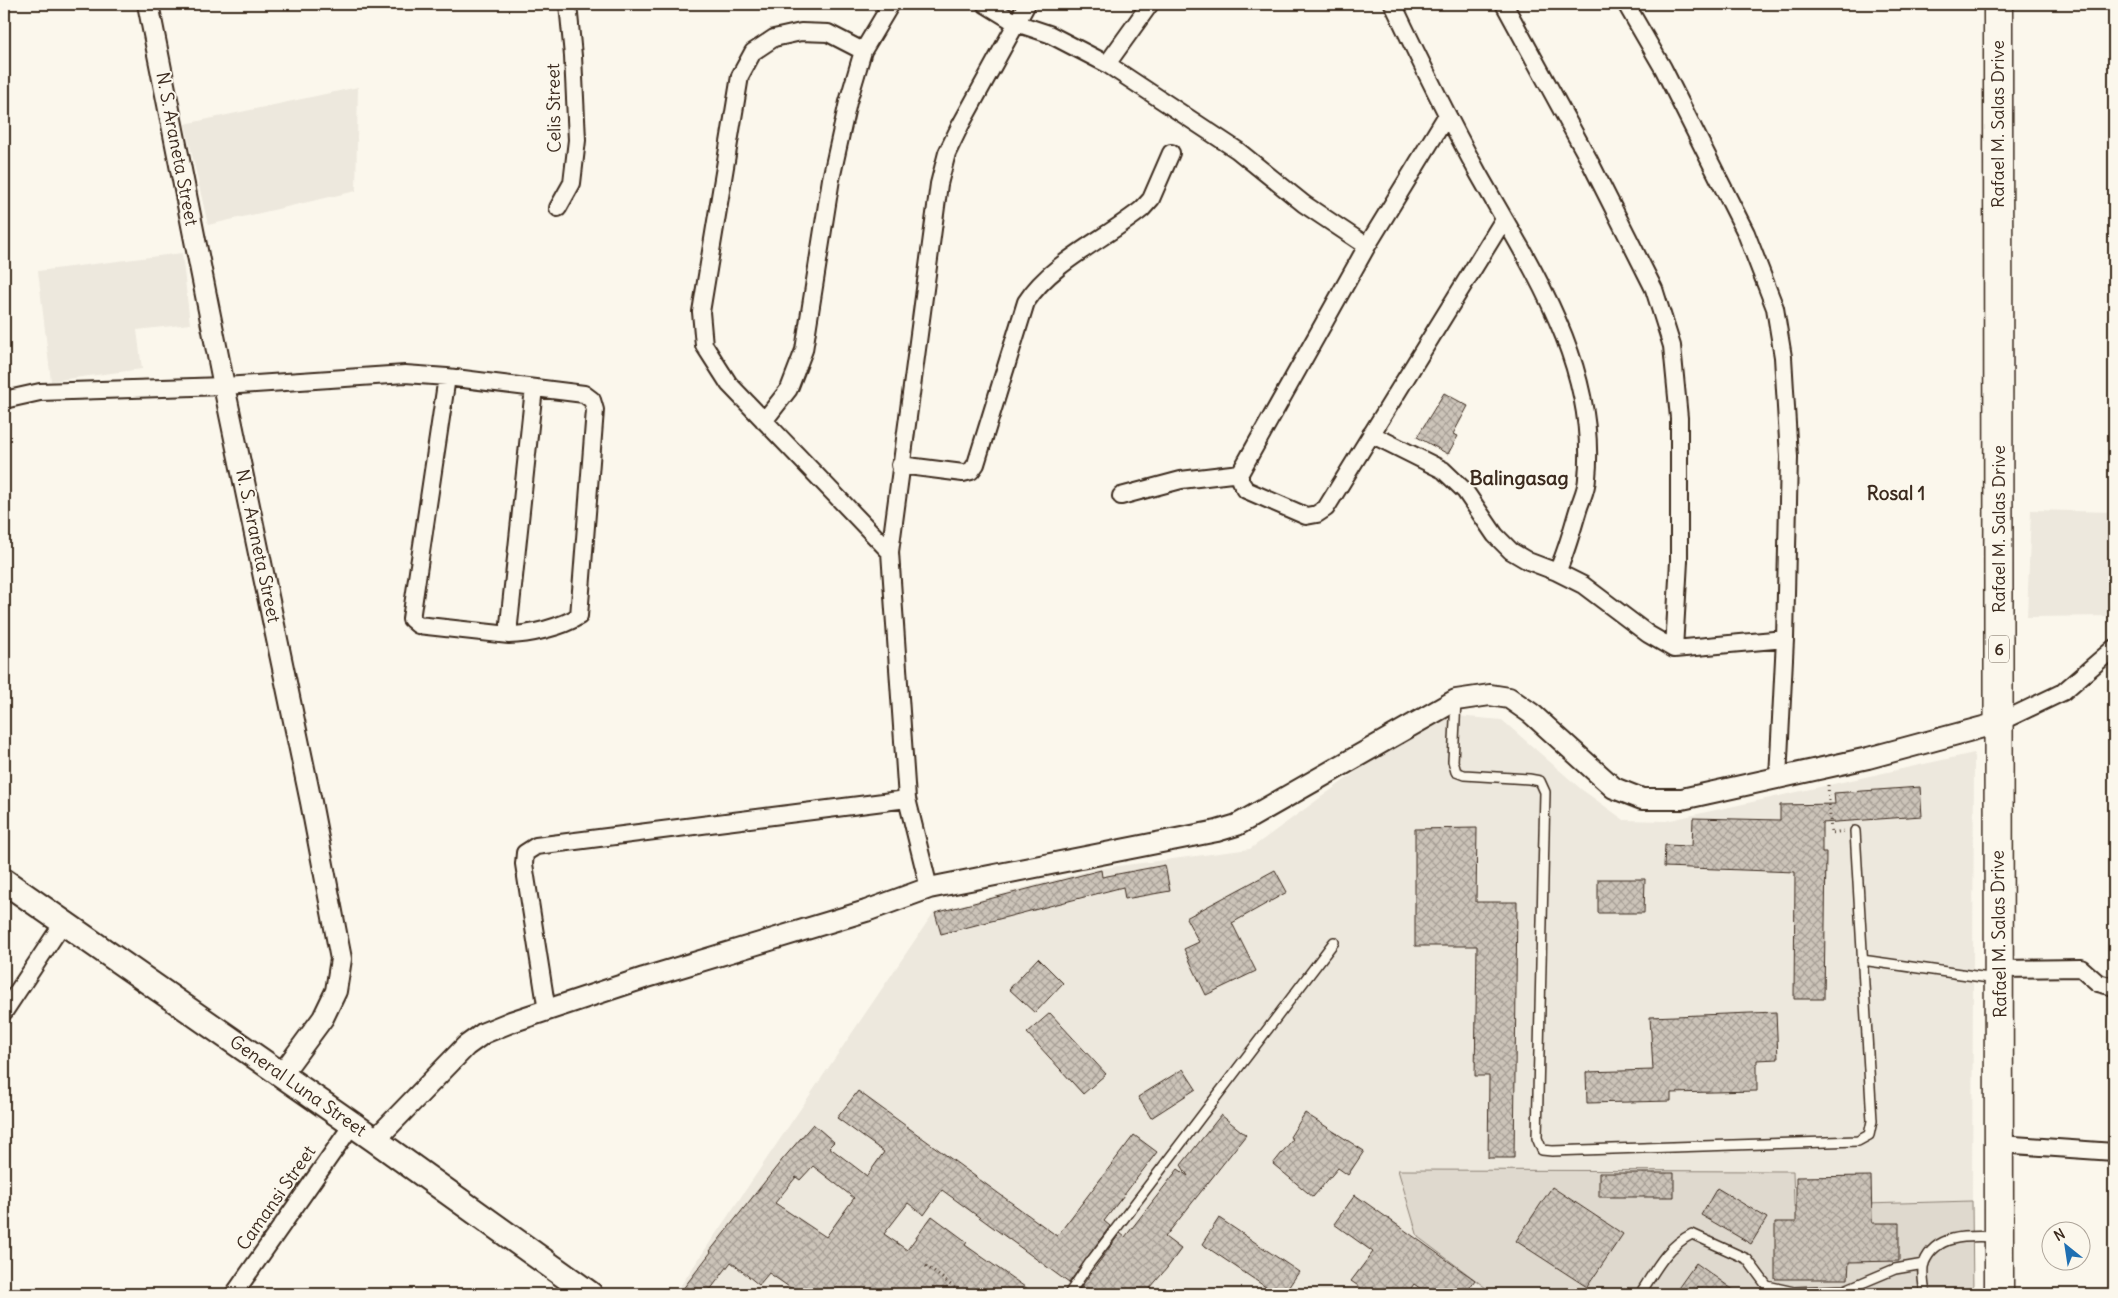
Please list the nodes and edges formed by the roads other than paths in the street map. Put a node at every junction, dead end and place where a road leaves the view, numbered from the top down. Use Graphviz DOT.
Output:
graph roads {
  1 [pos="148,4"];
  2 [pos="568,4"];
  3 [pos="891,4"];
  4 [pos="985,4"];
  5 [pos="1027,4"];
  6 [pos="1150,4"];
  7 [pos="1393,4"];
  8 [pos="1504,4"];
  9 [pos="1626,4"];
  10 [pos="1998,4"];
  11 [pos="1016,23"];
  12 [pos="863,51"];
  13 [pos="1106,64"];
  14 [pos="1447,115"];
  15 [pos="1171,153"];
  16 [pos="558,208"];
  17 [pos="1504,219"];
  18 [pos="1367,246"];
  19 [pos="447,377"];
  20 [pos="224,386"];
  21 [pos="534,388"];
  22 [pos="4,400"];
  23 [pos="764,421"];
  24 [pos="1371,434"];
  25 [pos="900,465"];
  26 [pos="1240,473"];
  27 [pos="1121,496"];
  28 [pos="890,552"];
  29 [pos="1557,572"];
  30 [pos="509,635"];
  31 [pos="1785,639"];
  32 [pos="2114,648"];
  33 [pos="1674,649"];
  34 [pos="1456,700"];
  35 [pos="1998,723"];
  36 [pos="1778,778"];
  37 [pos="907,799"];
  38 [pos="1856,831"];
  39 [pos="4,881"];
  40 [pos="929,888"];
  41 [pos="64,923"];
  42 [pos="1334,942"];
  43 [pos="1862,960"];
  44 [pos="2000,974"];
  45 [pos="2114,987"];
  46 [pos="547,1011"];
  47 [pos="4,1012"];
  48 [pos="281,1074"];
  49 [pos="352,1125"];
  50 [pos="375,1140"];
  51 [pos="1999,1144"];
  52 [pos="2114,1152"];
  53 [pos="2000,1237"];
  54 [pos="1924,1264"];
  55 [pos="234,1294"];
  56 [pos="590,1294"];
  57 [pos="1069,1294"];
  58 [pos="1640,1294"];
  59 [pos="1925,1294"];
  60 [pos="1999,1294"];
  1 -- 20 [label="street, N. S. Araneta Street"];
  2 -- 16 [label="street, Celis Street"];
  3 -- 12 [label="street"];
  4 -- 11 [label="street"];
  5 -- 11 [label="street"];
  6 -- 13 [label="street"];
  7 -- 14 [label="street"];
  8 -- 33 [label="street"];
  9 -- 31 [label="street"];
  10 -- 35 [label="highway, Rafael M. Salas Drive / 6"];
  11 -- 13 [label="street"];
  11 -- 25 [label="street"];
  12 -- 23 [label="street"];
  12 -- 23 [label="street"];
  13 -- 18 [label="street"];
  14 -- 17 [label="street"];
  14 -- 18 [label="street"];
  15 -- 25 [label="street"];
  17 -- 24 [label="street"];
  17 -- 29 [label="street"];
  18 -- 26 [label="street"];
  19 -- 20 [label="street"];
  19 -- 21 [label="street"];
  19 -- 30 [label="street"];
  20 -- 22 [label="street"];
  20 -- 48 [label="street, N. S. Araneta Street"];
  21 -- 30 [label="street"];
  21 -- 30 [label="street"];
  23 -- 28 [label="street"];
  24 -- 26 [label="street"];
  24 -- 29 [label="street"];
  25 -- 28 [label="street"];
  26 -- 27 [label="street"];
  28 -- 37 [label="street"];
  29 -- 33 [label="street"];
  31 -- 33 [label="street"];
  31 -- 36 [label="street"];
  32 -- 35 [label="street"];
  34 -- 36 [label="street"];
  34 -- 40 [label="street"];
  34 -- 43 [label="lane"];
  35 -- 36 [label="street"];
  35 -- 44 [label="highway, Rafael M. Salas Drive / 6"];
  37 -- 40 [label="street"];
  37 -- 46 [label="street"];
  38 -- 43 [label="lane"];
  39 -- 41 [label="main road, General Luna Street"];
  40 -- 46 [label="street"];
  41 -- 47 [label="street"];
  41 -- 48 [label="main road, General Luna Street"];
  42 -- 57 [label="lane"];
  43 -- 44 [label="lane"];
  44 -- 45 [label="street"];
  44 -- 51 [label="highway, Rafael M. Salas Drive / 6"];
  46 -- 50 [label="street"];
  48 -- 49 [label="main road, General Luna Street"];
  49 -- 50 [label="main road, General Luna Street"];
  49 -- 55 [label="street, Camansi Street"];
  50 -- 56 [label="main road, General Luna Street"];
  51 -- 52 [label="street"];
  51 -- 53 [label="highway, Rafael M. Salas Drive / 6"];
  53 -- 54 [label="lane"];
  53 -- 60 [label="highway, Rafael M. Salas Drive / 6"];
  54 -- 58 [label="lane"];
  54 -- 59 [label="lane"];
}
